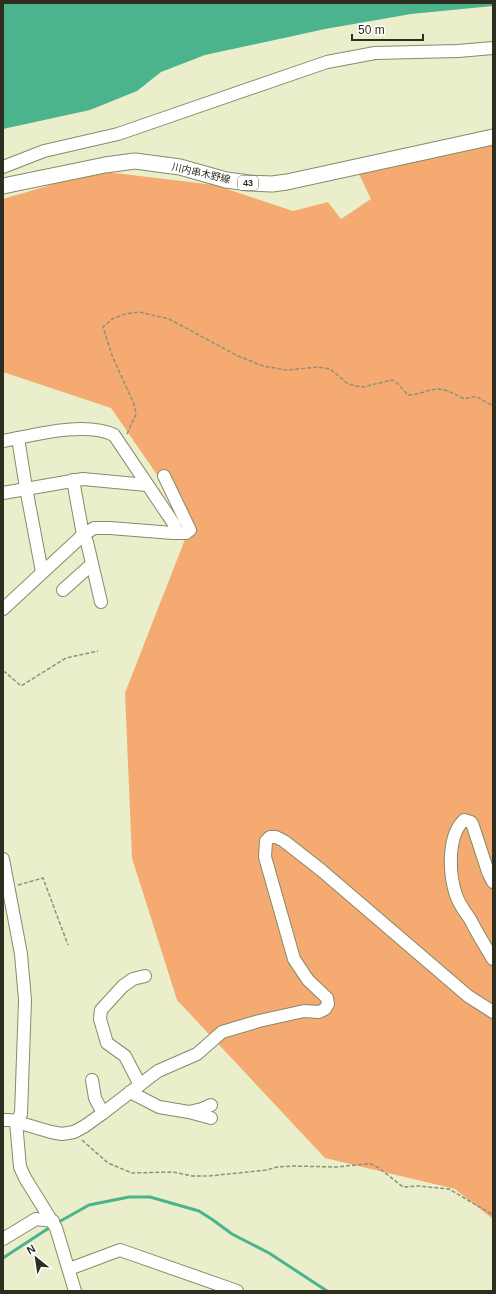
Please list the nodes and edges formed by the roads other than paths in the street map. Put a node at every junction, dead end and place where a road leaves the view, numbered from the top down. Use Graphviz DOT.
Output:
graph roads {
  1 [pos="493,48"];
  2 [pos="493,137"];
  3 [pos="3,167"];
  4 [pos="3,186"];
  5 [pos="18,438"];
  6 [pos="3,441"];
  7 [pos="164,476"];
  8 [pos="73,480"];
  9 [pos="148,485"];
  10 [pos="26,488"];
  11 [pos="3,493"];
  12 [pos="174,533"];
  13 [pos="83,535"];
  14 [pos="92,564"];
  15 [pos="42,572"];
  16 [pos="63,590"];
  17 [pos="101,602"];
  18 [pos="3,609"];
  19 [pos="3,859"];
  20 [pos="493,882"];
  21 [pos="493,959"];
  22 [pos="145,976"];
  23 [pos="493,1012"];
  24 [pos="92,1080"];
  25 [pos="140,1085"];
  26 [pos="130,1092"];
  27 [pos="211,1105"];
  28 [pos="189,1112"];
  29 [pos="103,1113"];
  30 [pos="210,1118"];
  31 [pos="3,1120"];
  32 [pos="16,1122"];
  33 [pos="53,1221"];
  34 [pos="3,1239"];
  35 [pos="69,1269"];
  36 [pos="75,1291"];
  37 [pos="237,1291"];
  1 -- 3 [label="street"];
  2 -- 4 [label="main road, 川内串木野線 / 43"];
  5 -- 6 [label="street"];
  5 -- 9 [label="street"];
  5 -- 10 [label="street"];
  7 -- 12 [label="street"];
  8 -- 9 [label="street"];
  8 -- 10 [label="street"];
  8 -- 13 [label="street"];
  9 -- 12 [label="street"];
  10 -- 11 [label="street"];
  10 -- 15 [label="street"];
  12 -- 13 [label="street"];
  13 -- 14 [label="street"];
  13 -- 15 [label="street"];
  14 -- 16 [label="street"];
  14 -- 17 [label="street"];
  15 -- 18 [label="street"];
  19 -- 32 [label="street"];
  20 -- 21 [label="street"];
  22 -- 25 [label="street"];
  23 -- 25 [label="street"];
  24 -- 29 [label="street"];
  25 -- 26 [label="street"];
  26 -- 28 [label="street"];
  26 -- 29 [label="street"];
  27 -- 28 [label="street"];
  28 -- 30 [label="street"];
  29 -- 32 [label="street"];
  31 -- 32 [label="street"];
  32 -- 33 [label="street"];
  33 -- 34 [label="street"];
  33 -- 35 [label="street"];
  35 -- 36 [label="street"];
  35 -- 37 [label="street"];
}
